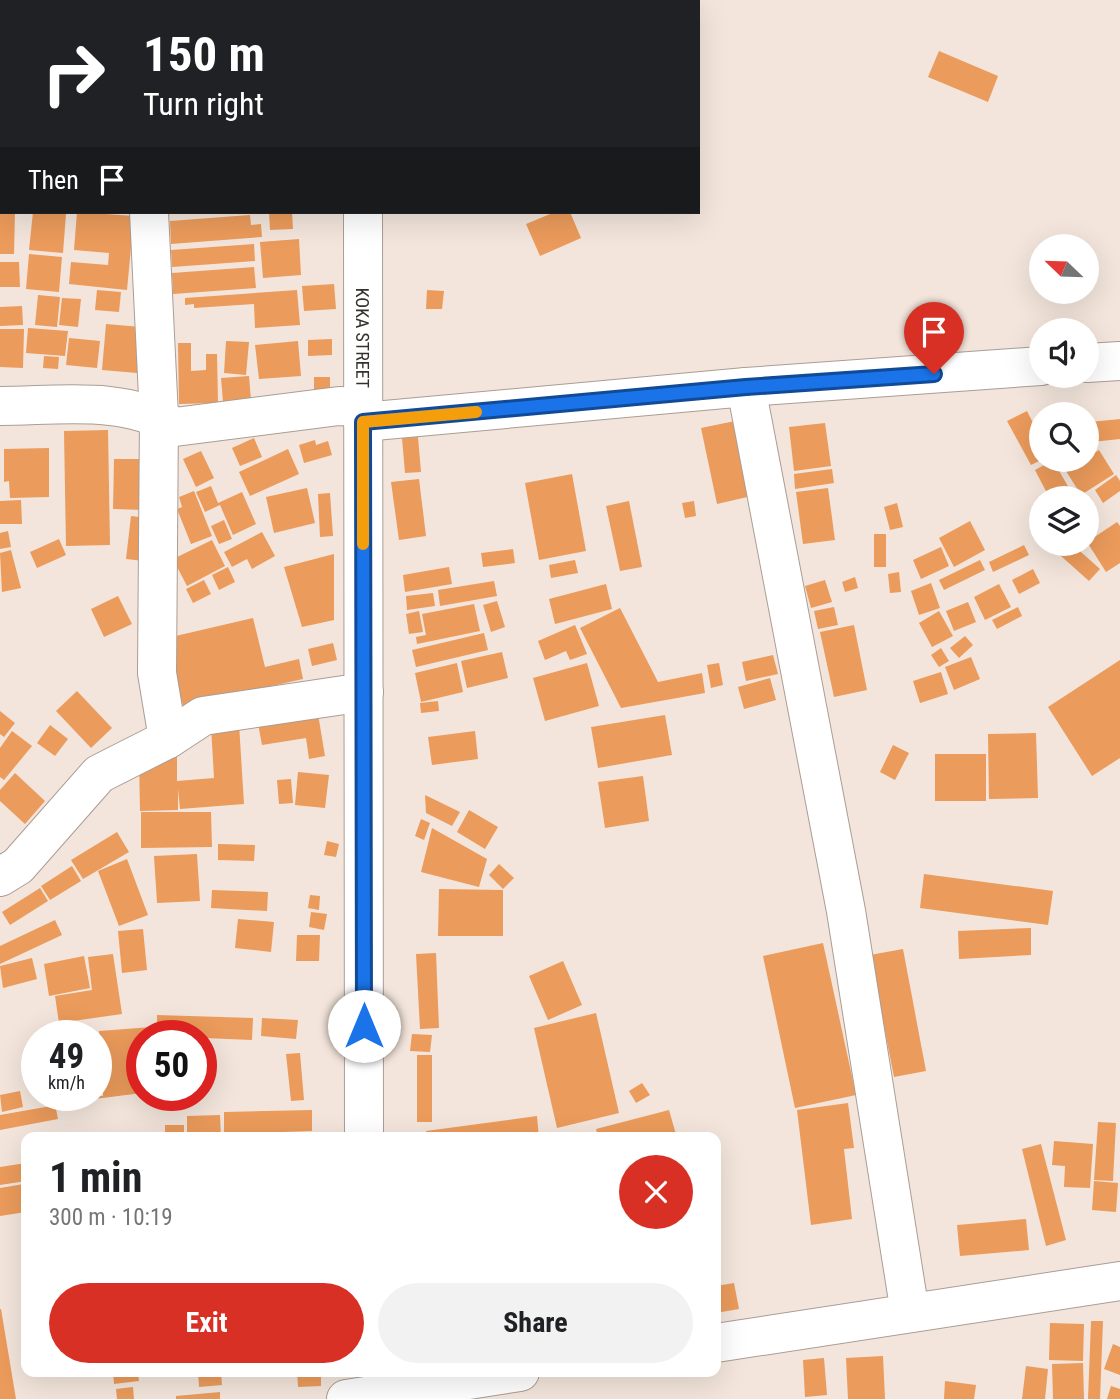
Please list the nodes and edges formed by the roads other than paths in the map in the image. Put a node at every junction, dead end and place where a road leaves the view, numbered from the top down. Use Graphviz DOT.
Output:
graph roads {
  1 [pos="149,214"];
  2 [pos="363,214"];
  3 [pos="1120,361"];
  4 [pos="1099,362"];
  5 [pos="1029,367"];
  6 [pos="746,387"];
  7 [pos="0,406"];
  8 [pos="363,415"];
  9 [pos="159,417"];
  10 [pos="364,692"];
  11 [pos="168,739"];
  12 [pos="0,877"];
  13 [pos="364,1132"];
  14 [pos="1120,1281"];
  15 [pos="910,1313"];
  16 [pos="721,1342"];
  17 [pos="478,1377"];
  18 [pos="360,1391"];
  1 -- 9 [label="street"];
  2 -- 8 [label="street, KOKA STREET"];
  3 -- 4 [label="street"];
  5 -- 6 [label="street"];
  6 -- 8 [label="street"];
  6 -- 15 [label="street"];
  7 -- 9 [label="street"];
  8 -- 9 [label="street"];
  8 -- 10 [label="street, KOKA STREET"];
  9 -- 11 [label="street"];
  10 -- 11 [label="street"];
  10 -- 13 [label="street, KOKA STREET"];
  11 -- 12 [label="street"];
  14 -- 15 [label="street"];
  15 -- 16 [label="street"];
  17 -- 18 [label="street"];
}
